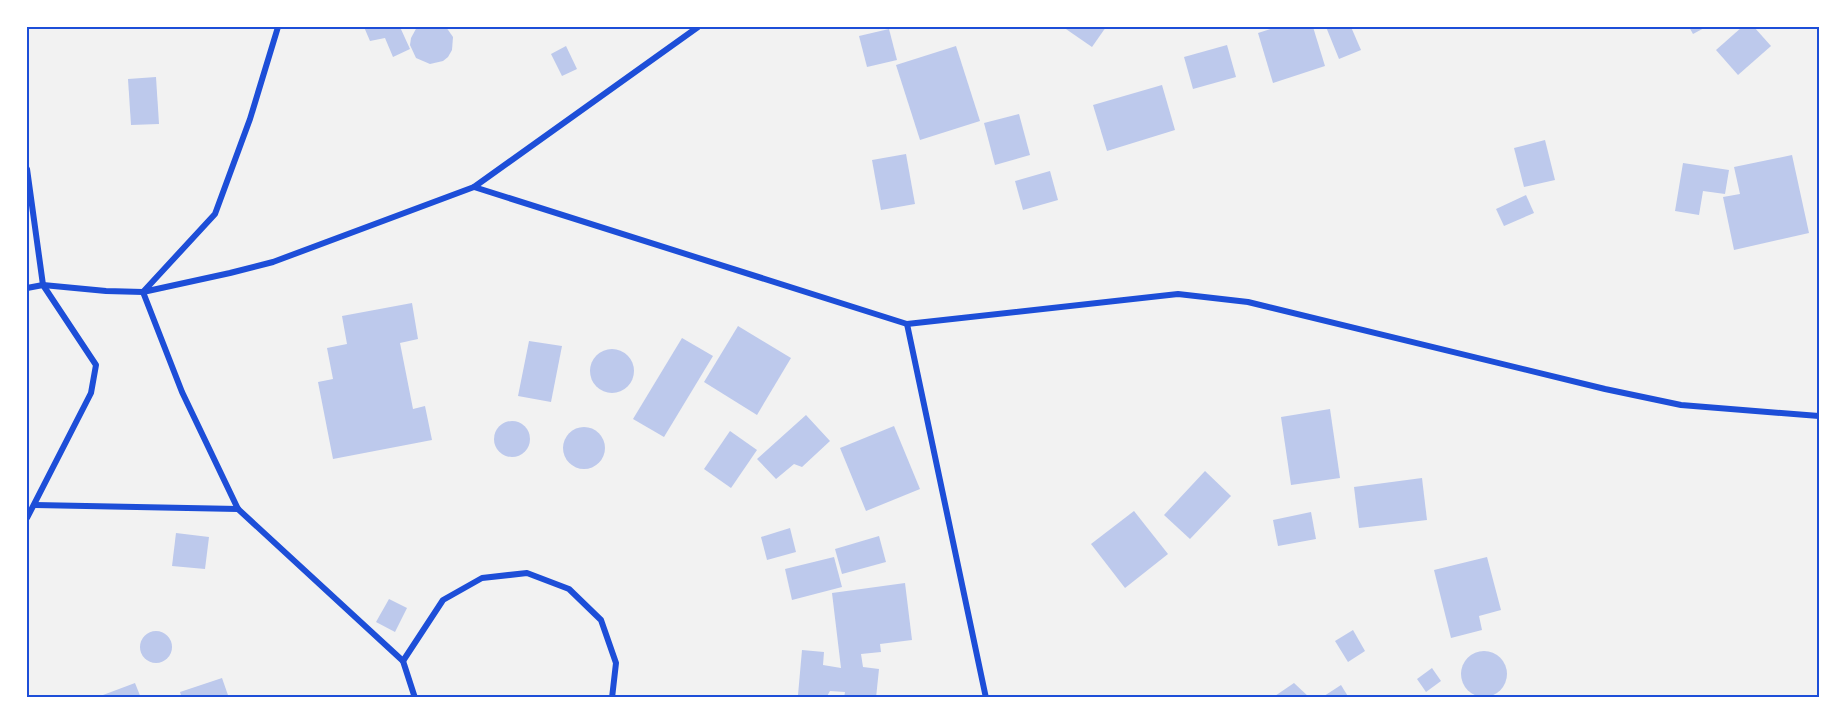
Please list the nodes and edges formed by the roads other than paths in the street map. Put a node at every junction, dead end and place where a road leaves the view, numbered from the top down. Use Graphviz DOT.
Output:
graph roads {
  1 [pos="278,27"];
  2 [pos="698,27"];
  3 [pos="27,169"];
  4 [pos="474,187"];
  5 [pos="43,285"];
  6 [pos="27,288"];
  7 [pos="142,292"];
  8 [pos="907,324"];
  9 [pos="1819,416"];
  10 [pos="35,505"];
  11 [pos="238,509"];
  12 [pos="27,519"];
  13 [pos="404,661"];
  14 [pos="415,698"];
  15 [pos="612,698"];
  16 [pos="986,698"];
  1 -- 7 [label="street"];
  2 -- 4 [label="street"];
  3 -- 5 [label="street"];
  4 -- 7 [label="street"];
  4 -- 8 [label="street"];
  5 -- 6 [label="street"];
  5 -- 7 [label="street"];
  5 -- 10 [label="street"];
  7 -- 11 [label="street"];
  8 -- 9 [label="street"];
  8 -- 16 [label="street"];
  10 -- 11 [label="street"];
  10 -- 12 [label="street"];
  11 -- 13 [label="street"];
  13 -- 14 [label="street"];
  13 -- 15 [label="street"];
}
